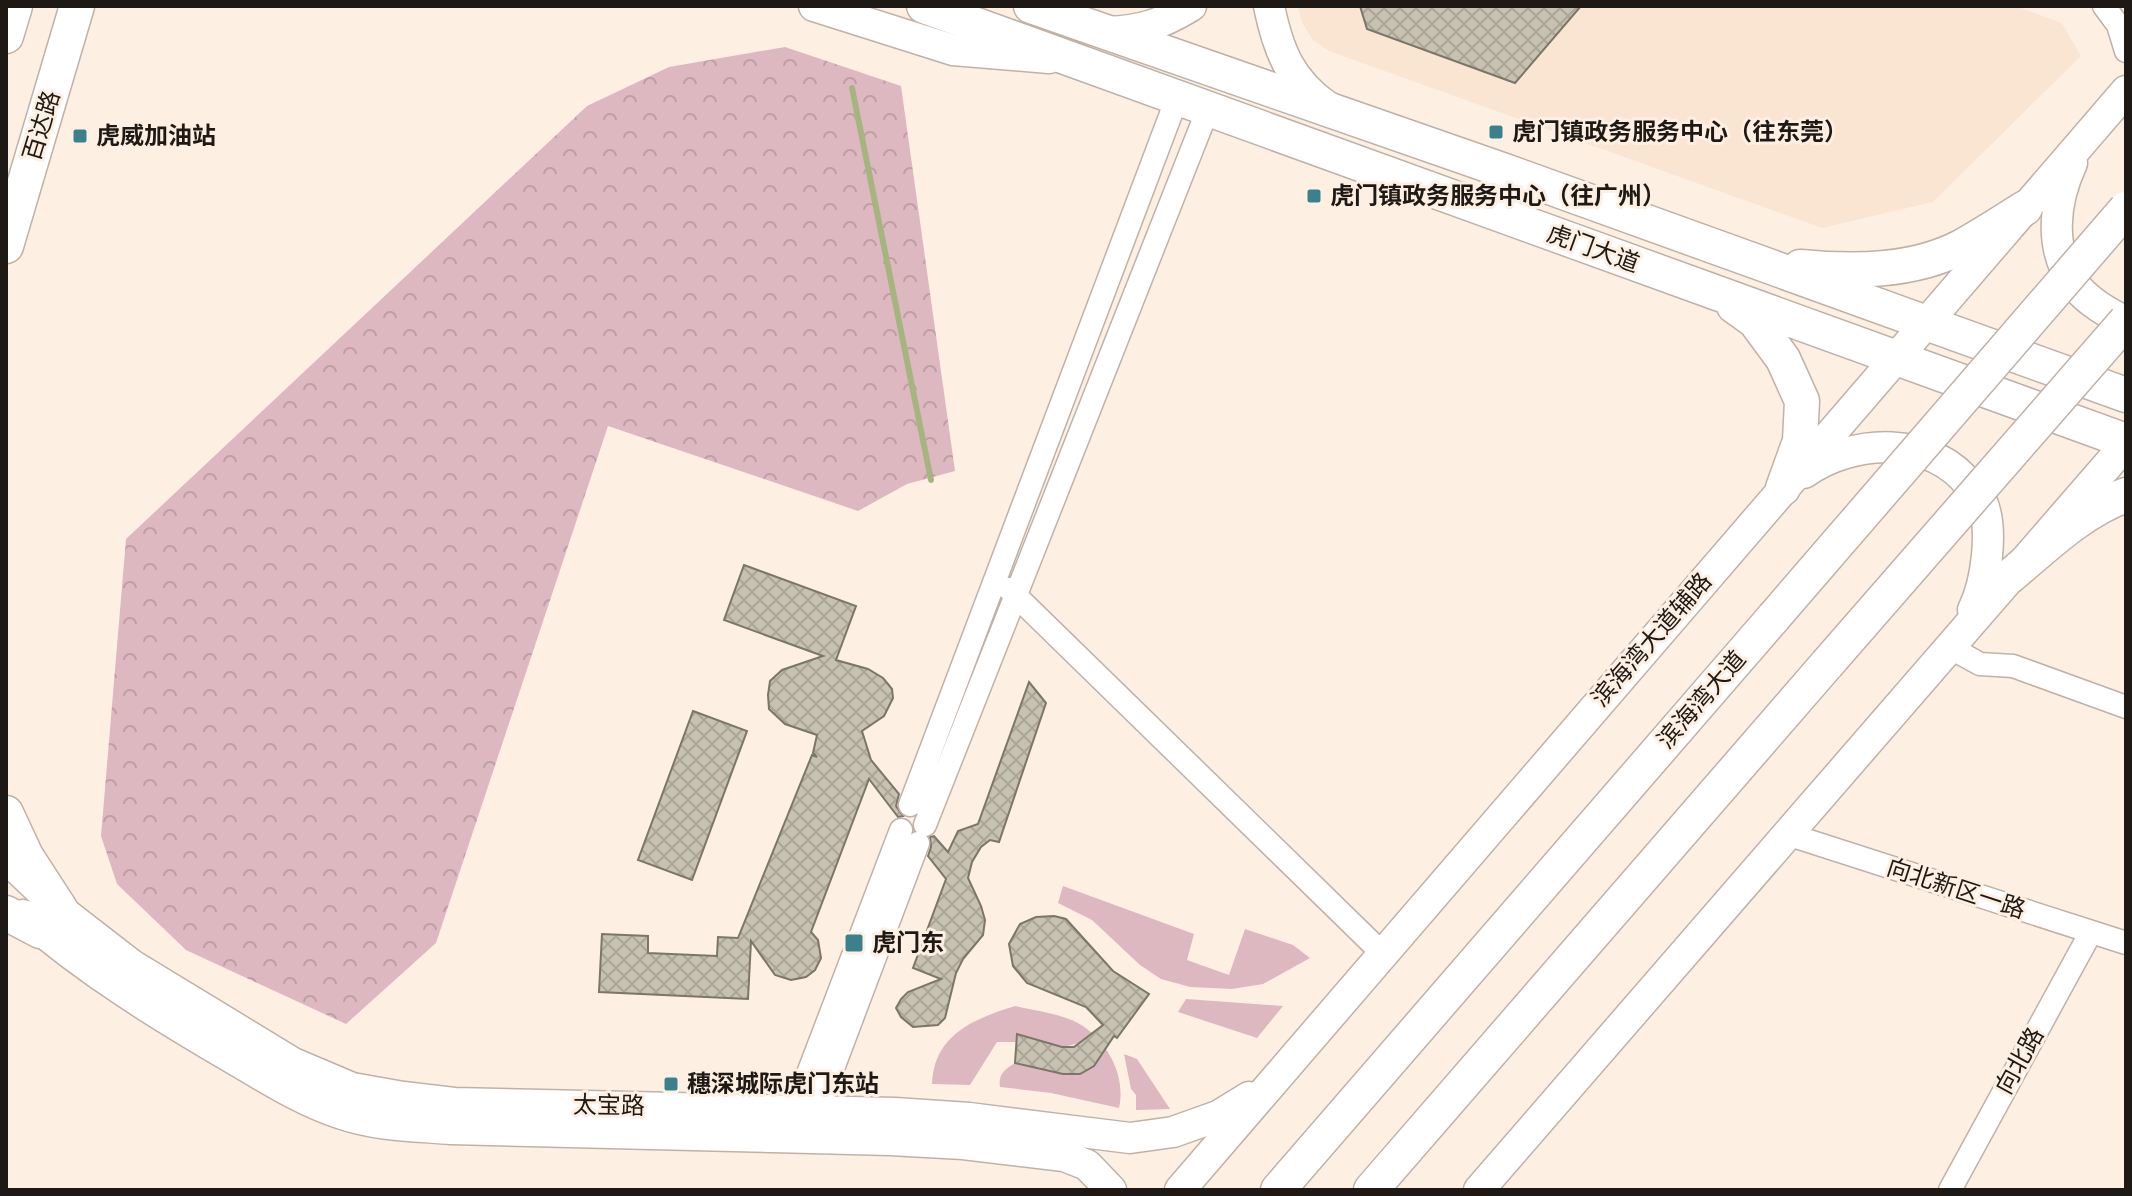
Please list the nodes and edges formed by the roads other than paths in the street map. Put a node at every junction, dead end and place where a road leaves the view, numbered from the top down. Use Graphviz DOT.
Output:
graph roads {
  1 [pos="15,6"];
  2 [pos="77,6"];
  3 [pos="814,6"];
  4 [pos="924,6"];
  5 [pos="1031,6"];
  6 [pos="1056,6"];
  7 [pos="1191,6"];
  8 [pos="1269,6"];
  9 [pos="2104,6"];
  10 [pos="1095,28"];
  11 [pos="6,36"];
  12 [pos="2126,51"];
  13 [pos="1071,60"];
  14 [pos="2123,88"];
  15 [pos="1193,104"];
  16 [pos="1333,111"];
  17 [pos="2084,140"];
  18 [pos="2025,208"];
  19 [pos="2126,209"];
  20 [pos="6,246"];
  21 [pos="1756,263"];
  22 [pos="1717,294"];
  23 [pos="2126,321"];
  24 [pos="1925,325"];
  25 [pos="1895,359"];
  26 [pos="2126,395"];
  27 [pos="2126,442"];
  28 [pos="1783,488"];
  29 [pos="2126,495"];
  30 [pos="997,577"];
  31 [pos="2009,577"];
  32 [pos="1016,596"];
  33 [pos="1956,638"];
  34 [pos="2126,707"];
  35 [pos="910,805"];
  36 [pos="6,813"];
  37 [pos="1787,834"];
  38 [pos="6,858"];
  39 [pos="6,900"];
  40 [pos="6,913"];
  41 [pos="51,920"];
  42 [pos="2091,932"];
  43 [pos="2126,943"];
  44 [pos="1383,954"];
  45 [pos="1271,1084"];
  46 [pos="806,1111"];
  47 [pos="1111,1190"];
  48 [pos="1180,1190"];
  49 [pos="1278,1190"];
  50 [pos="1371,1190"];
  51 [pos="1479,1190"];
  52 [pos="1950,1190"];
  1 -- 11 [label="main road"];
  2 -- 20 [label="main road, 百达路"];
  3 -- 13 [label="main road"];
  4 -- 13 [label="main road, 虎门大道"];
  5 -- 10 [label="main road, 虎门大道"];
  6 -- 10 [label="main road"];
  7 -- 10 [label="main road"];
  8 -- 16 [label="main road"];
  9 -- 12 [label="street"];
  10 -- 16 [label="main road, 虎门大道"];
  13 -- 15 [label="main road, 虎门大道"];
  14 -- 17 [label="main road, 滨海湾大道辅路"];
  15 -- 22 [label="main road, 虎门大道"];
  15 -- 30 [label="street"];
  15 -- 32 [label="street"];
  16 -- 21 [label="main road, 虎门大道"];
  17 -- 18 [label="main road, 滨海湾大道辅路"];
  17 -- 23 [label="main road"];
  18 -- 21 [label="main road"];
  18 -- 24 [label="main road, 滨海湾大道辅路"];
  19 -- 49 [label="main road, 滨海湾大道, bridge"];
  21 -- 24 [label="main road, 虎门大道"];
  22 -- 25 [label="main road, 虎门大道"];
  22 -- 28 [label="main road"];
  23 -- 50 [label="main road, bridge"];
  24 -- 25 [label="main road, 滨海湾大道辅路"];
  24 -- 26 [label="main road, 虎门大道"];
  25 -- 27 [label="main road, 虎门大道"];
  25 -- 28 [label="main road, 滨海湾大道辅路"];
  27 -- 31 [label="main road"];
  28 -- 33 [label="main road"];
  28 -- 44 [label="main road, 滨海湾大道辅路"];
  29 -- 31 [label="main road"];
  30 -- 32 [label="street"];
  30 -- 35 [label="street"];
  31 -- 33 [label="main road"];
  32 -- 44 [label="street"];
  32 -- 46 [label="street"];
  33 -- 34 [label="street"];
  33 -- 37 [label="main road"];
  36 -- 41 [label="main road"];
  37 -- 42 [label="street, 向北新区一路"];
  37 -- 51 [label="main road"];
  38 -- 41 [label="main road, 太宝路"];
  39 -- 41 [label="main road, 太宝路"];
  40 -- 41 [label="main road"];
  41 -- 46 [label="main road, 太宝路"];
  41 -- 47 [label="main road, 太宝路"];
  42 -- 43 [label="street, 向北新区一路"];
  42 -- 52 [label="street, 向北路"];
  44 -- 45 [label="main road, 滨海湾大道辅路"];
  45 -- 46 [label="main road, 太宝路"];
  45 -- 48 [label="main road, 滨海湾大道辅路"];
}
